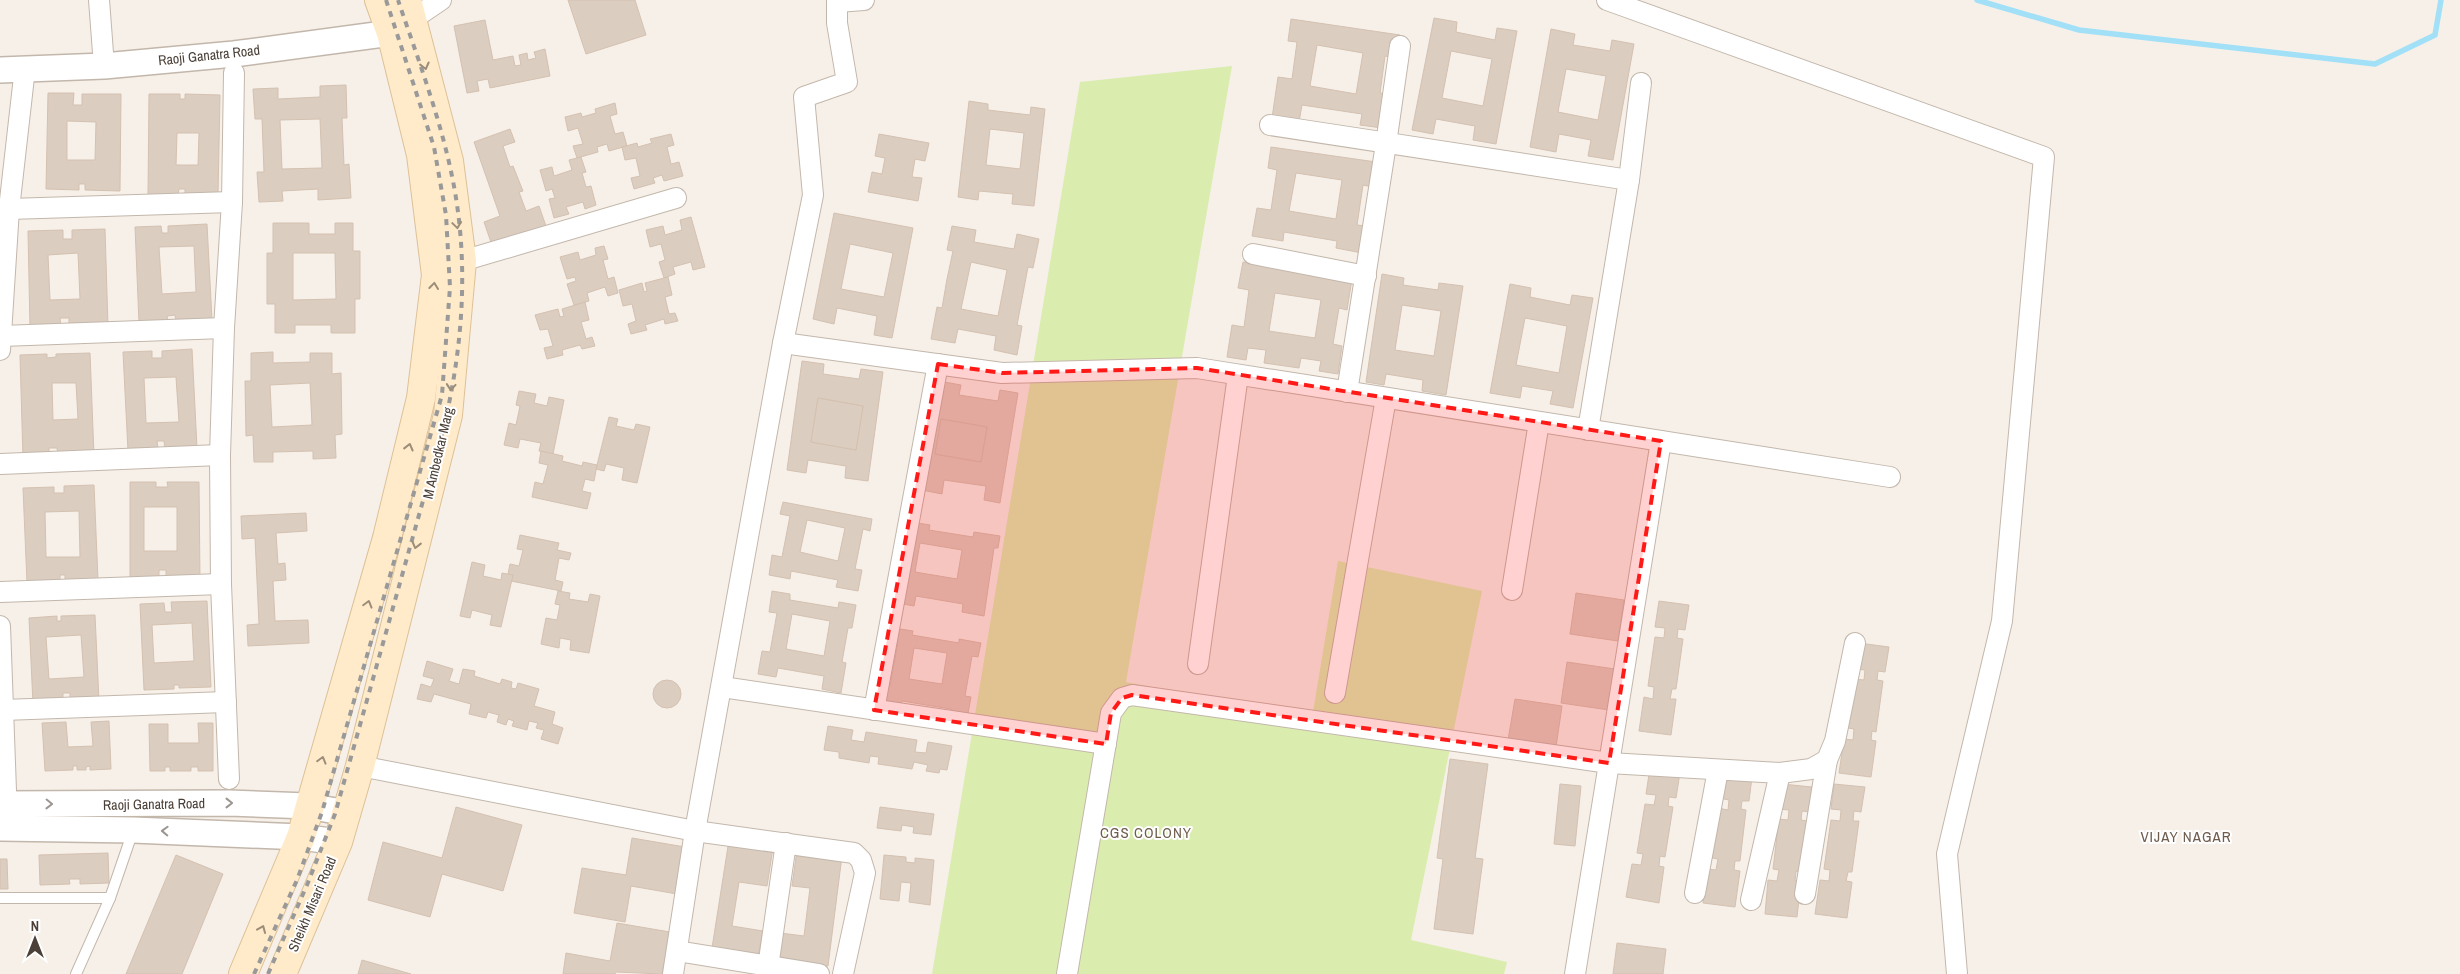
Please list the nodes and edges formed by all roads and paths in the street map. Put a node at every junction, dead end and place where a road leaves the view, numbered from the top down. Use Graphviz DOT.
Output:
graph roads {
  1 [pos="100,0"];
  2 [pos="379,0"];
  3 [pos="441,0"];
  4 [pos="864,0"];
  5 [pos="1607,0"];
  6 [pos="838,1"];
  7 [pos="404,17"];
  8 [pos="1400,46"];
  9 [pos="104,66"];
  10 [pos="25,68"];
  11 [pos="0,70"];
  12 [pos="234,73"];
  13 [pos="1641,83"];
  14 [pos="1270,125"];
  15 [pos="1386,144"];
  16 [pos="1629,180"];
  17 [pos="676,198"];
  18 [pos="232,202"];
  19 [pos="6,218"];
  20 [pos="1253,254"];
  21 [pos="462,260"];
  22 [pos="1366,276"];
  23 [pos="224,328"];
  24 [pos="783,343"];
  25 [pos="0,345"];
  26 [pos="938,364"];
  27 [pos="1238,375"];
  28 [pos="1347,392"];
  29 [pos="1386,398"];
  30 [pos="1538,422"];
  31 [pos="1588,430"];
  32 [pos="1661,441"];
  33 [pos="220,455"];
  34 [pos="0,464"];
  35 [pos="1890,477"];
  36 [pos="396,500"];
  37 [pos="425,508"];
  38 [pos="221,584"];
  39 [pos="1512,590"];
  40 [pos="0,592"];
  41 [pos="0,626"];
  42 [pos="1855,643"];
  43 [pos="1198,664"];
  44 [pos="722,688"];
  45 [pos="1336,693"];
  46 [pos="226,702"];
  47 [pos="3,710"];
  48 [pos="874,710"];
  49 [pos="1106,744"];
  50 [pos="1827,760"];
  51 [pos="1609,763"];
  52 [pos="360,766"];
  53 [pos="1718,770"];
  54 [pos="1780,773"];
  55 [pos="229,779"];
  56 [pos="4,804"];
  57 [pos="308,806"];
  58 [pos="346,813"];
  59 [pos="4,828"];
  60 [pos="133,830"];
  61 [pos="695,831"];
  62 [pos="301,836"];
  63 [pos="338,842"];
  64 [pos="786,843"];
  65 [pos="1695,893"];
  66 [pos="1805,894"];
  67 [pos="0,898"];
  68 [pos="110,898"];
  69 [pos="1751,900"];
  70 [pos="677,951"];
  71 [pos="767,970"];
  72 [pos="76,974"];
  73 [pos="243,974"];
  74 [pos="282,974"];
  75 [pos="673,974"];
  76 [pos="819,974"];
  77 [pos="843,974"];
  78 [pos="1067,974"];
  79 [pos="1575,974"];
  80 [pos="1957,974"];
  1 -- 9 [label="street"];
  2 -- 7 [label="main road"];
  3 -- 7 [label="street"];
  4 -- 6 [label="street"];
  5 -- 80 [label="street"];
  6 -- 24 [label="street"];
  7 -- 9 [label="street, Raoji Ganatra Road"];
  7 -- 21 [label="main road, M Ambedkar Marg, one-way"];
  36 -- 7 [label="main road, one-way"];
  8 -- 15 [label="street"];
  9 -- 10 [label="street, Raoji Ganatra Road"];
  10 -- 11 [label="street, Raoji Ganatra Road"];
  10 -- 19 [label="street"];
  12 -- 18 [label="street"];
  13 -- 16 [label="street"];
  14 -- 15 [label="street"];
  15 -- 16 [label="street"];
  15 -- 22 [label="street"];
  16 -- 31 [label="street"];
  17 -- 21 [label="street"];
  18 -- 19 [label="street"];
  18 -- 23 [label="street"];
  19 -- 25 [label="street"];
  20 -- 22 [label="street"];
  21 -- 37 [label="main road, M Ambedkar Marg, one-way"];
  22 -- 28 [label="street"];
  23 -- 25 [label="street"];
  23 -- 33 [label="street"];
  24 -- 26 [label="street"];
  24 -- 44 [label="street"];
  26 -- 27 [label="street"];
  26 -- 48 [label="street"];
  27 -- 28 [label="street"];
  27 -- 43 [label="street"];
  28 -- 29 [label="street"];
  29 -- 30 [label="street"];
  29 -- 45 [label="street"];
  30 -- 31 [label="street"];
  30 -- 39 [label="street"];
  31 -- 32 [label="street"];
  32 -- 35 [label="street"];
  32 -- 51 [label="street"];
  33 -- 34 [label="street"];
  33 -- 38 [label="street"];
  36 -- 37 [label="main road"];
  57 -- 36 [label="main road, one-way"];
  37 -- 52 [label="main road, M Ambedkar Marg, one-way"];
  38 -- 40 [label="street"];
  38 -- 46 [label="street"];
  41 -- 47 [label="street"];
  42 -- 50 [label="street"];
  44 -- 48 [label="street"];
  44 -- 61 [label="street"];
  46 -- 47 [label="street"];
  46 -- 55 [label="street"];
  47 -- 56 [label="street"];
  48 -- 49 [label="street"];
  49 -- 51 [label="street"];
  49 -- 78 [label="street"];
  50 -- 54 [label="street"];
  50 -- 66 [label="street"];
  51 -- 53 [label="street"];
  51 -- 79 [label="street"];
  52 -- 58 [label="main road, M Ambedkar Marg"];
  52 -- 61 [label="street"];
  53 -- 54 [label="street"];
  53 -- 65 [label="street"];
  54 -- 69 [label="street"];
  56 -- 57 [label="street, Raoji Ganatra Road, one-way"];
  56 -- 59 [label="street"];
  57 -- 58 [label="street, Raoji Ganatra Road"];
  57 -- 62 [label="main road"];
  58 -- 63 [label="main road, M Ambedkar Marg"];
  59 -- 60 [label="street, Raoji Ganatra Road"];
  62 -- 60 [label="street, Raoji Ganatra Road, one-way"];
  60 -- 68 [label="lane"];
  61 -- 64 [label="street"];
  61 -- 70 [label="street"];
  62 -- 63 [label="street, Sheikh Misari Road"];
  73 -- 62 [label="main road, one-way"];
  63 -- 74 [label="main road, Sheikh Misari Road"];
  64 -- 71 [label="street"];
  64 -- 77 [label="street"];
  67 -- 68 [label="lane"];
  68 -- 72 [label="lane"];
  70 -- 71 [label="street"];
  70 -- 75 [label="street"];
  71 -- 76 [label="street"];
}
